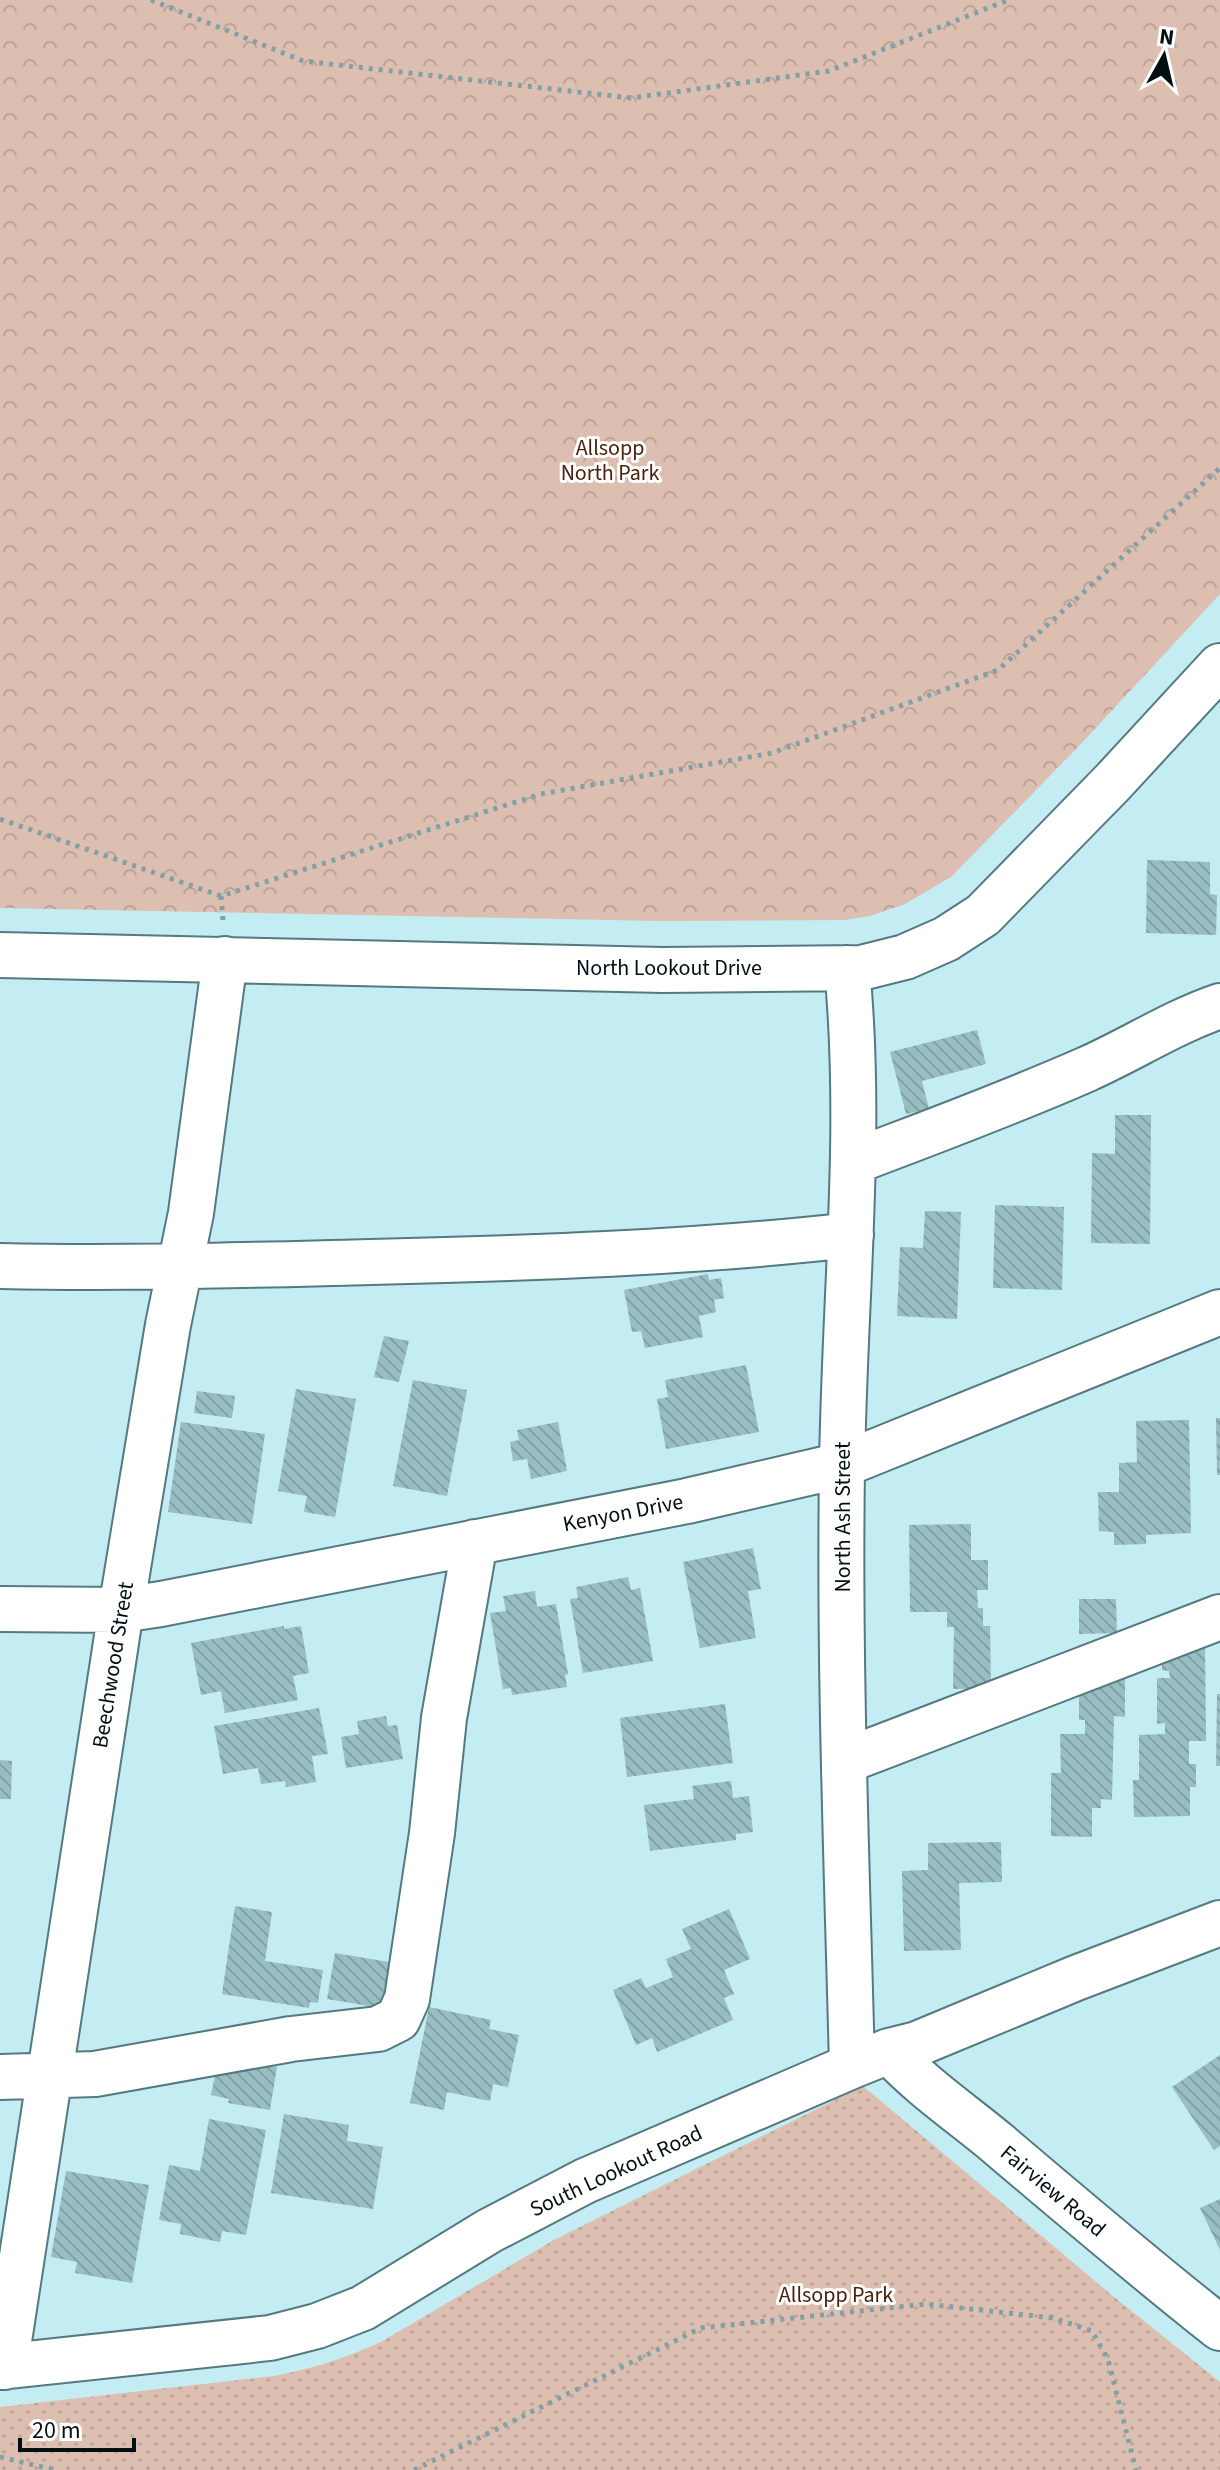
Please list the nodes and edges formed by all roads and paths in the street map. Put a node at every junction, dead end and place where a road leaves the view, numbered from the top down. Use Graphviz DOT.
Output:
graph roads {
  1 [pos="151,0"];
  2 [pos="1008,0"];
  3 [pos="1220,468"];
  4 [pos="1220,666"];
  5 [pos="0,819"];
  6 [pos="221,896"];
  7 [pos="0,955"];
  8 [pos="225,959"];
  9 [pos="847,968"];
  10 [pos="1220,977"];
  11 [pos="1202,1012"];
  12 [pos="853,1162"];
  13 [pos="851,1235"];
  14 [pos="0,1266"];
  15 [pos="178,1267"];
  16 [pos="1220,1312"];
  17 [pos="842,1465"];
  18 [pos="475,1542"];
  19 [pos="0,1609"];
  20 [pos="121,1610"];
  21 [pos="1220,1617"];
  22 [pos="845,1761"];
  23 [pos="1220,1923"];
  24 [pos="871,2059"];
  25 [pos="0,2077"];
  26 [pos="51,2077"];
  27 [pos="1220,2328"];
  28 [pos="2,2367"];
  29 [pos="0,2457"];
  30 [pos="55,2470"];
  31 [pos="414,2470"];
  32 [pos="1136,2470"];
  1 -- 2 [label="path"];
  3 -- 6 [label="path"];
  4 -- 9 [label="street, North Lookout Drive"];
  5 -- 6 [label="path"];
  6 -- 8 [label="path"];
  7 -- 8 [label="street, North Lookout Drive"];
  8 -- 9 [label="street, North Lookout Drive"];
  8 -- 15 [label="street, Beechwood Street"];
  9 -- 12 [label="street, North Ash Street"];
  10 -- 11 [label="street"];
  11 -- 12 [label="street"];
  12 -- 13 [label="street, North Ash Street"];
  13 -- 15 [label="street"];
  13 -- 17 [label="street, North Ash Street"];
  14 -- 15 [label="street"];
  15 -- 20 [label="street, Beechwood Street"];
  16 -- 17 [label="street, Kenyon Drive"];
  17 -- 18 [label="street, Kenyon Drive"];
  17 -- 22 [label="street, North Ash Street"];
  18 -- 20 [label="street, Kenyon Drive"];
  18 -- 26 [label="street"];
  19 -- 20 [label="street, Kenyon Drive"];
  20 -- 26 [label="street, Beechwood Street"];
  21 -- 22 [label="street"];
  22 -- 24 [label="street, North Ash Street"];
  23 -- 24 [label="street, South Lookout Road"];
  24 -- 27 [label="street, Fairview Road"];
  24 -- 28 [label="street, South Lookout Road"];
  25 -- 26 [label="street"];
  26 -- 28 [label="street, Beechwood Street"];
  29 -- 30 [label="path"];
  31 -- 32 [label="path"];
}
